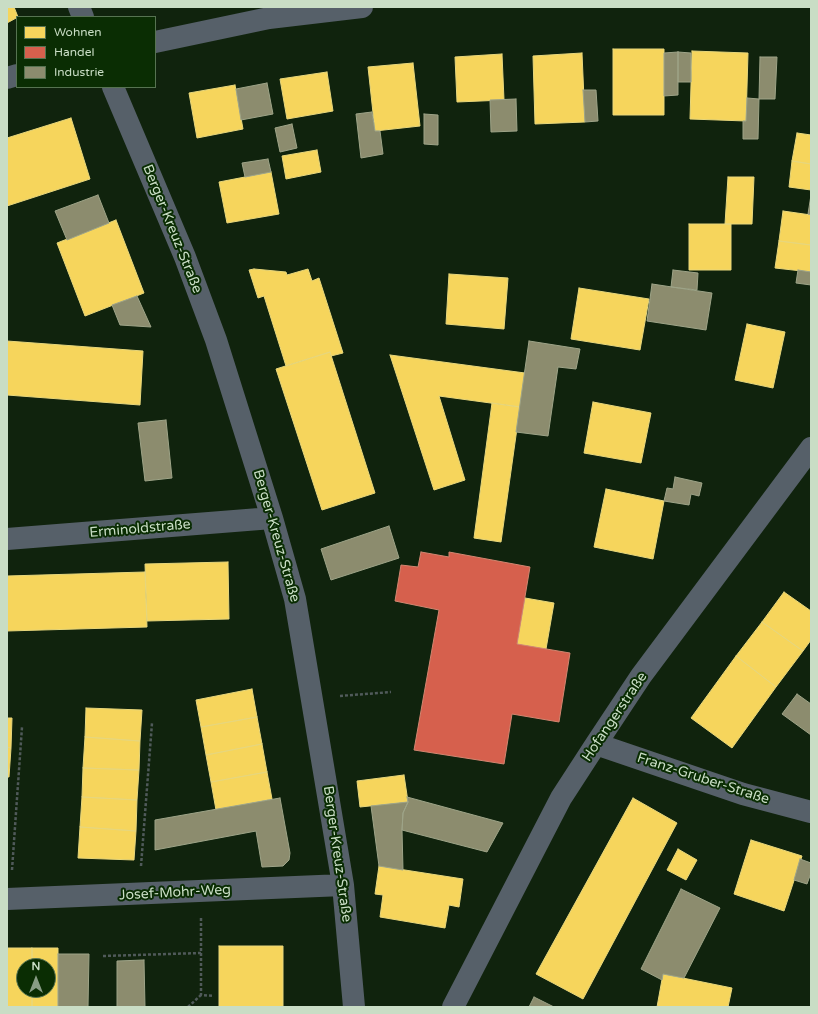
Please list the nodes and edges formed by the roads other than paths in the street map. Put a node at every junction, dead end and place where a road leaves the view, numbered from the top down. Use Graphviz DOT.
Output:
graph roads {
  1 [pos="78,7"];
  2 [pos="362,7"];
  3 [pos="82,16"];
  4 [pos="156,42"];
  5 [pos="113,88"];
  6 [pos="811,448"];
  7 [pos="272,518"];
  8 [pos="7,539"];
  9 [pos="596,744"];
  10 [pos="811,812"];
  11 [pos="343,885"];
  12 [pos="8,899"];
  13 [pos="354,1007"];
  14 [pos="453,1007"];
  1 -- 3 [label="street"];
  2 -- 4 [label="street"];
  5 -- 7 [label="street, Berger-Kreuz-Straße"];
  6 -- 9 [label="street, Hofangerstraße"];
  7 -- 8 [label="street, Erminoldstraße"];
  7 -- 11 [label="street, Berger-Kreuz-Straße"];
  9 -- 10 [label="street, Franz-Gruber-Straße"];
  9 -- 14 [label="street, Hofangerstraße"];
  11 -- 12 [label="street, Josef-Mohr-Weg"];
  11 -- 13 [label="street, Berger-Kreuz-Straße"];
}
